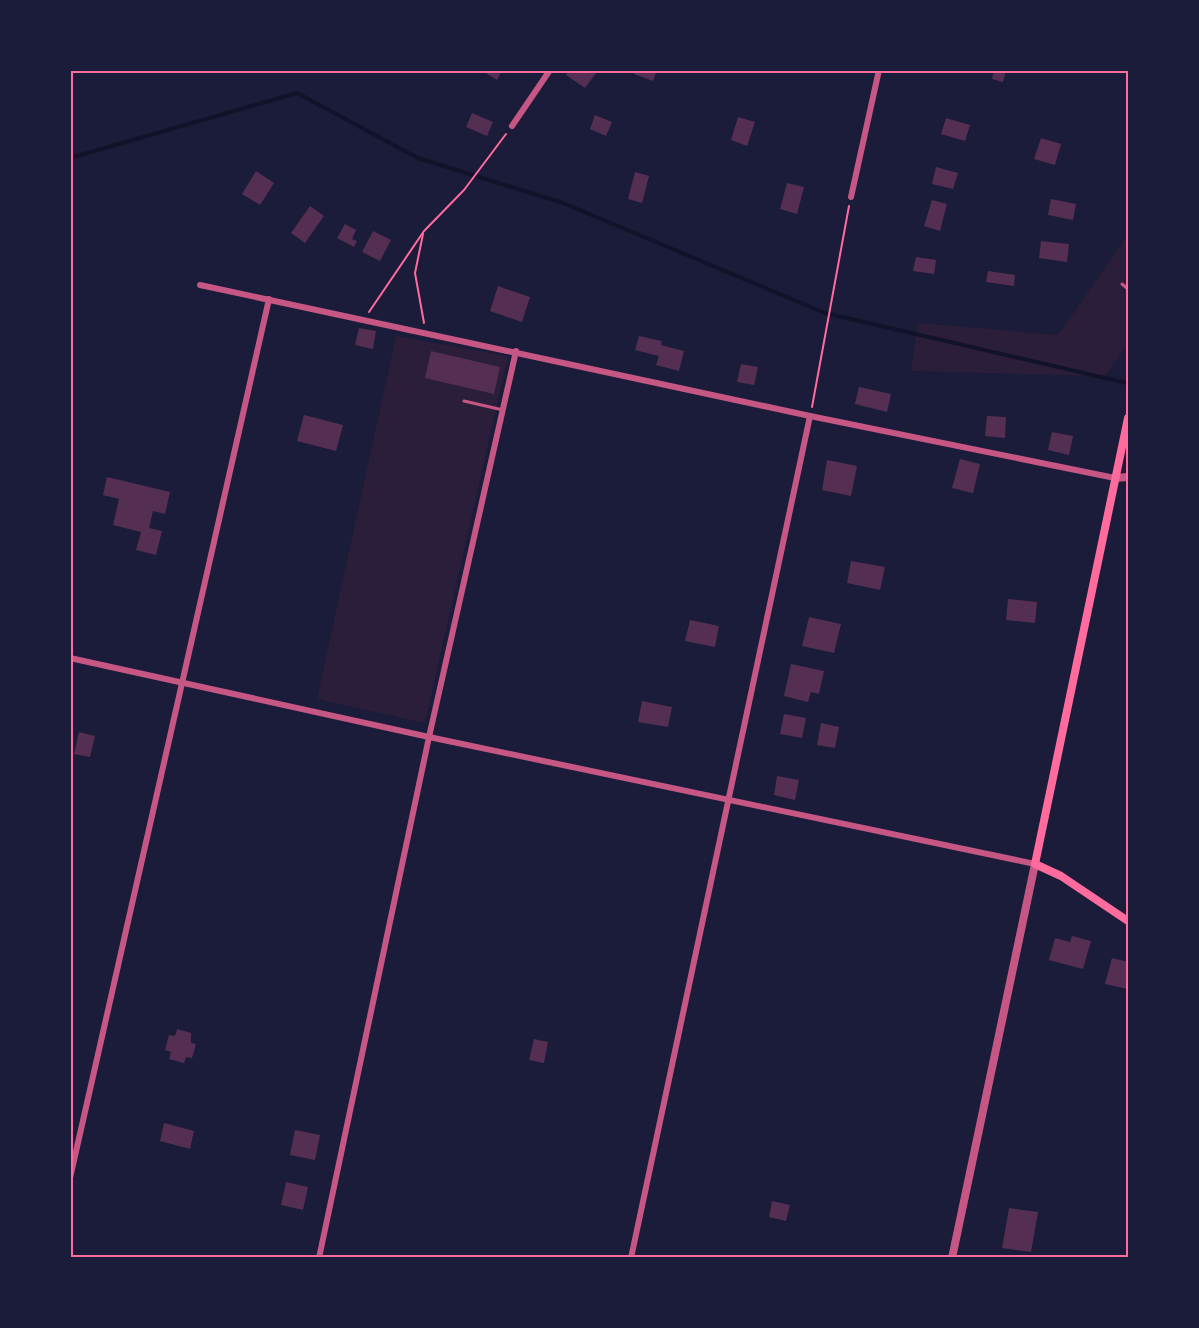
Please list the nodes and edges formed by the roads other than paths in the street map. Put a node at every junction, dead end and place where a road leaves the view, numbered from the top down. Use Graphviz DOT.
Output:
graph roads {
  1 [pos="550,70"];
  2 [pos="879,70"];
  3 [pos="512,126"];
  4 [pos="851,197"];
  5 [pos="1122,284"];
  6 [pos="200,285"];
  7 [pos="1128,289"];
  8 [pos="269,299"];
  9 [pos="516,351"];
  10 [pos="464,401"];
  11 [pos="503,410"];
  12 [pos="810,416"];
  13 [pos="1128,418"];
  14 [pos="1128,477"];
  15 [pos="1115,478"];
  16 [pos="70,658"];
  17 [pos="184,682"];
  18 [pos="429,737"];
  19 [pos="729,801"];
  20 [pos="1035,864"];
  21 [pos="1128,921"];
  22 [pos="70,1178"];
  23 [pos="319,1257"];
  24 [pos="631,1257"];
  25 [pos="952,1257"];
  1 -- 3 [label="street"];
  2 -- 4 [label="street"];
  5 -- 7 [label="lane"];
  6 -- 8 [label="street"];
  8 -- 9 [label="street"];
  8 -- 17 [label="street"];
  9 -- 11 [label="street"];
  9 -- 12 [label="street"];
  10 -- 11 [label="lane"];
  11 -- 18 [label="street"];
  12 -- 15 [label="street"];
  12 -- 19 [label="street"];
  13 -- 15 [label="main road"];
  14 -- 15 [label="street"];
  15 -- 20 [label="main road"];
  16 -- 17 [label="street"];
  17 -- 18 [label="street"];
  17 -- 22 [label="street"];
  18 -- 19 [label="street"];
  18 -- 23 [label="street"];
  19 -- 20 [label="street"];
  19 -- 24 [label="street"];
  20 -- 21 [label="main road"];
  20 -- 25 [label="street"];
}
